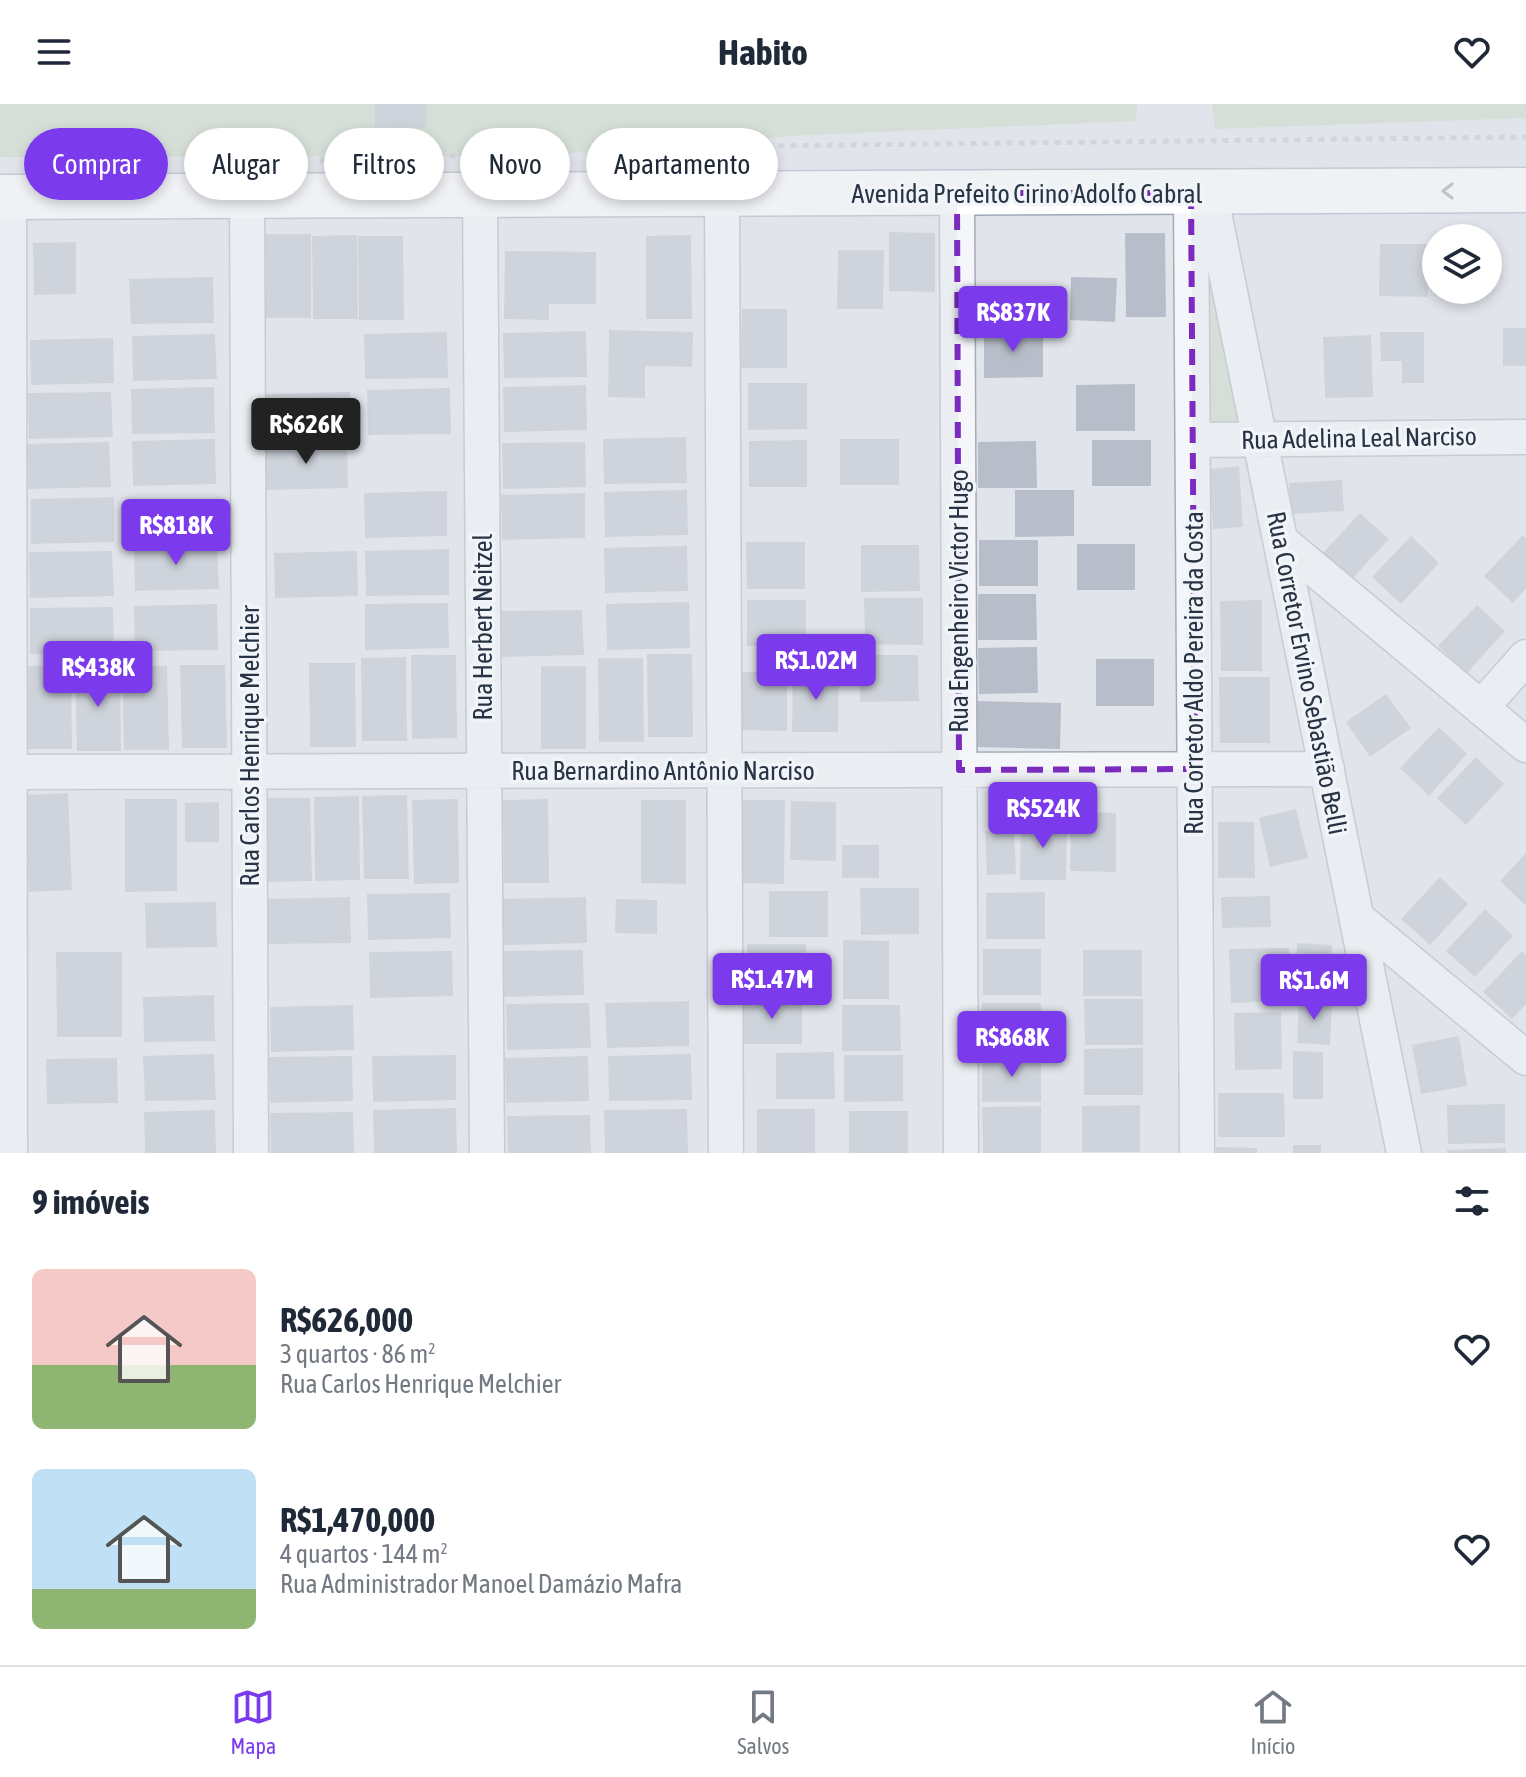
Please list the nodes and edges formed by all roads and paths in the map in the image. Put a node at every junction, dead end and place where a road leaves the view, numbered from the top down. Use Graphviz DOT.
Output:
graph roads {
  1 [pos="1526,137"];
  2 [pos="778,146"];
  3 [pos="460,156"];
  4 [pos="309,170"];
  5 [pos="778,181"];
  6 [pos="460,183"];
  7 [pos="1526,190"];
  8 [pos="308,192"];
  9 [pos="957,193"];
  10 [pos="1200,193"];
  11 [pos="184,197"];
  12 [pos="4,198"];
  13 [pos="247,200"];
  14 [pos="480,200"];
  15 [pos="728,200"];
  16 [pos="1526,437"];
  17 [pos="1261,439"];
  18 [pos="1193,440"];
  19 [pos="1281,541"];
  20 [pos="1526,657"];
  21 [pos="1481,708"];
  22 [pos="1526,745"];
  23 [pos="1195,769"];
  24 [pos="1327,769"];
  25 [pos="725,770"];
  26 [pos="959,770"];
  27 [pos="484,771"];
  28 [pos="5,772"];
  29 [pos="250,772"];
  30 [pos="1357,918"];
  31 [pos="1526,1058"];
  32 [pos="10,1153"];
  33 [pos="251,1153"];
  34 [pos="487,1153"];
  35 [pos="726,1153"];
  36 [pos="961,1153"];
  37 [pos="1197,1153"];
  38 [pos="1404,1153"];
  1 -- 2 [label="path"];
  3 -- 4 [label="path"];
  5 -- 9 [label="main road, Avenida Prefeito Cirino Adolfo Cabral"];
  6 -- 8 [label="main road, Avenida Prefeito Cirino Adolfo Cabral"];
  7 -- 10 [label="main road, Avenida Prefeito Cirino Adolfo Cabral, one-way"];
  9 -- 10 [label="main road, Avenida Prefeito Cirino Adolfo Cabral"];
  9 -- 26 [label="street, Rua Engenheiro Victor Hugo"];
  10 -- 17 [label="street, Rua Corretor Ervino Sebastião Belli"];
  10 -- 18 [label="street, Rua Corretor Aldo Pereira da Costa"];
  11 -- 12 [label="main road, Avenida Prefeito Cirino Adolfo Cabral"];
  12 -- 28 [label="street"];
  13 -- 29 [label="street, Rua Carlos Henrique Melchier"];
  14 -- 27 [label="street, Rua Herbert Neitzel"];
  15 -- 25 [label="street"];
  16 -- 17 [label="street, Rua Adelina Leal Narciso"];
  17 -- 18 [label="street, Rua Adelina Leal Narciso"];
  17 -- 19 [label="street, Rua Corretor Ervino Sebastião Belli"];
  18 -- 23 [label="street, Rua Corretor Aldo Pereira da Costa"];
  19 -- 21 [label="street"];
  19 -- 24 [label="street, Rua Corretor Ervino Sebastião Belli"];
  20 -- 21 [label="street"];
  21 -- 22 [label="street"];
  23 -- 24 [label="street, Rua Bernardino Antônio Narciso"];
  23 -- 26 [label="street, Rua Bernardino Antônio Narciso"];
  23 -- 37 [label="street, Rua Corretor Aldo Pereira da Costa"];
  24 -- 30 [label="street, Rua Corretor Ervino Sebastião Belli"];
  25 -- 26 [label="street, Rua Bernardino Antônio Narciso"];
  25 -- 27 [label="street, Rua Bernardino Antônio Narciso"];
  25 -- 35 [label="street"];
  26 -- 36 [label="street, Rua Engenheiro Victor Hugo"];
  27 -- 29 [label="street, Rua Bernardino Antônio Narciso"];
  27 -- 34 [label="street, Rua Herbert Neitzel"];
  28 -- 29 [label="street, Rua Bernardino Antônio Narciso"];
  28 -- 32 [label="street"];
  29 -- 33 [label="street, Rua Carlos Henrique Melchier"];
  30 -- 31 [label="street"];
  30 -- 38 [label="street, Rua Corretor Ervino Sebastião Belli"];
}
